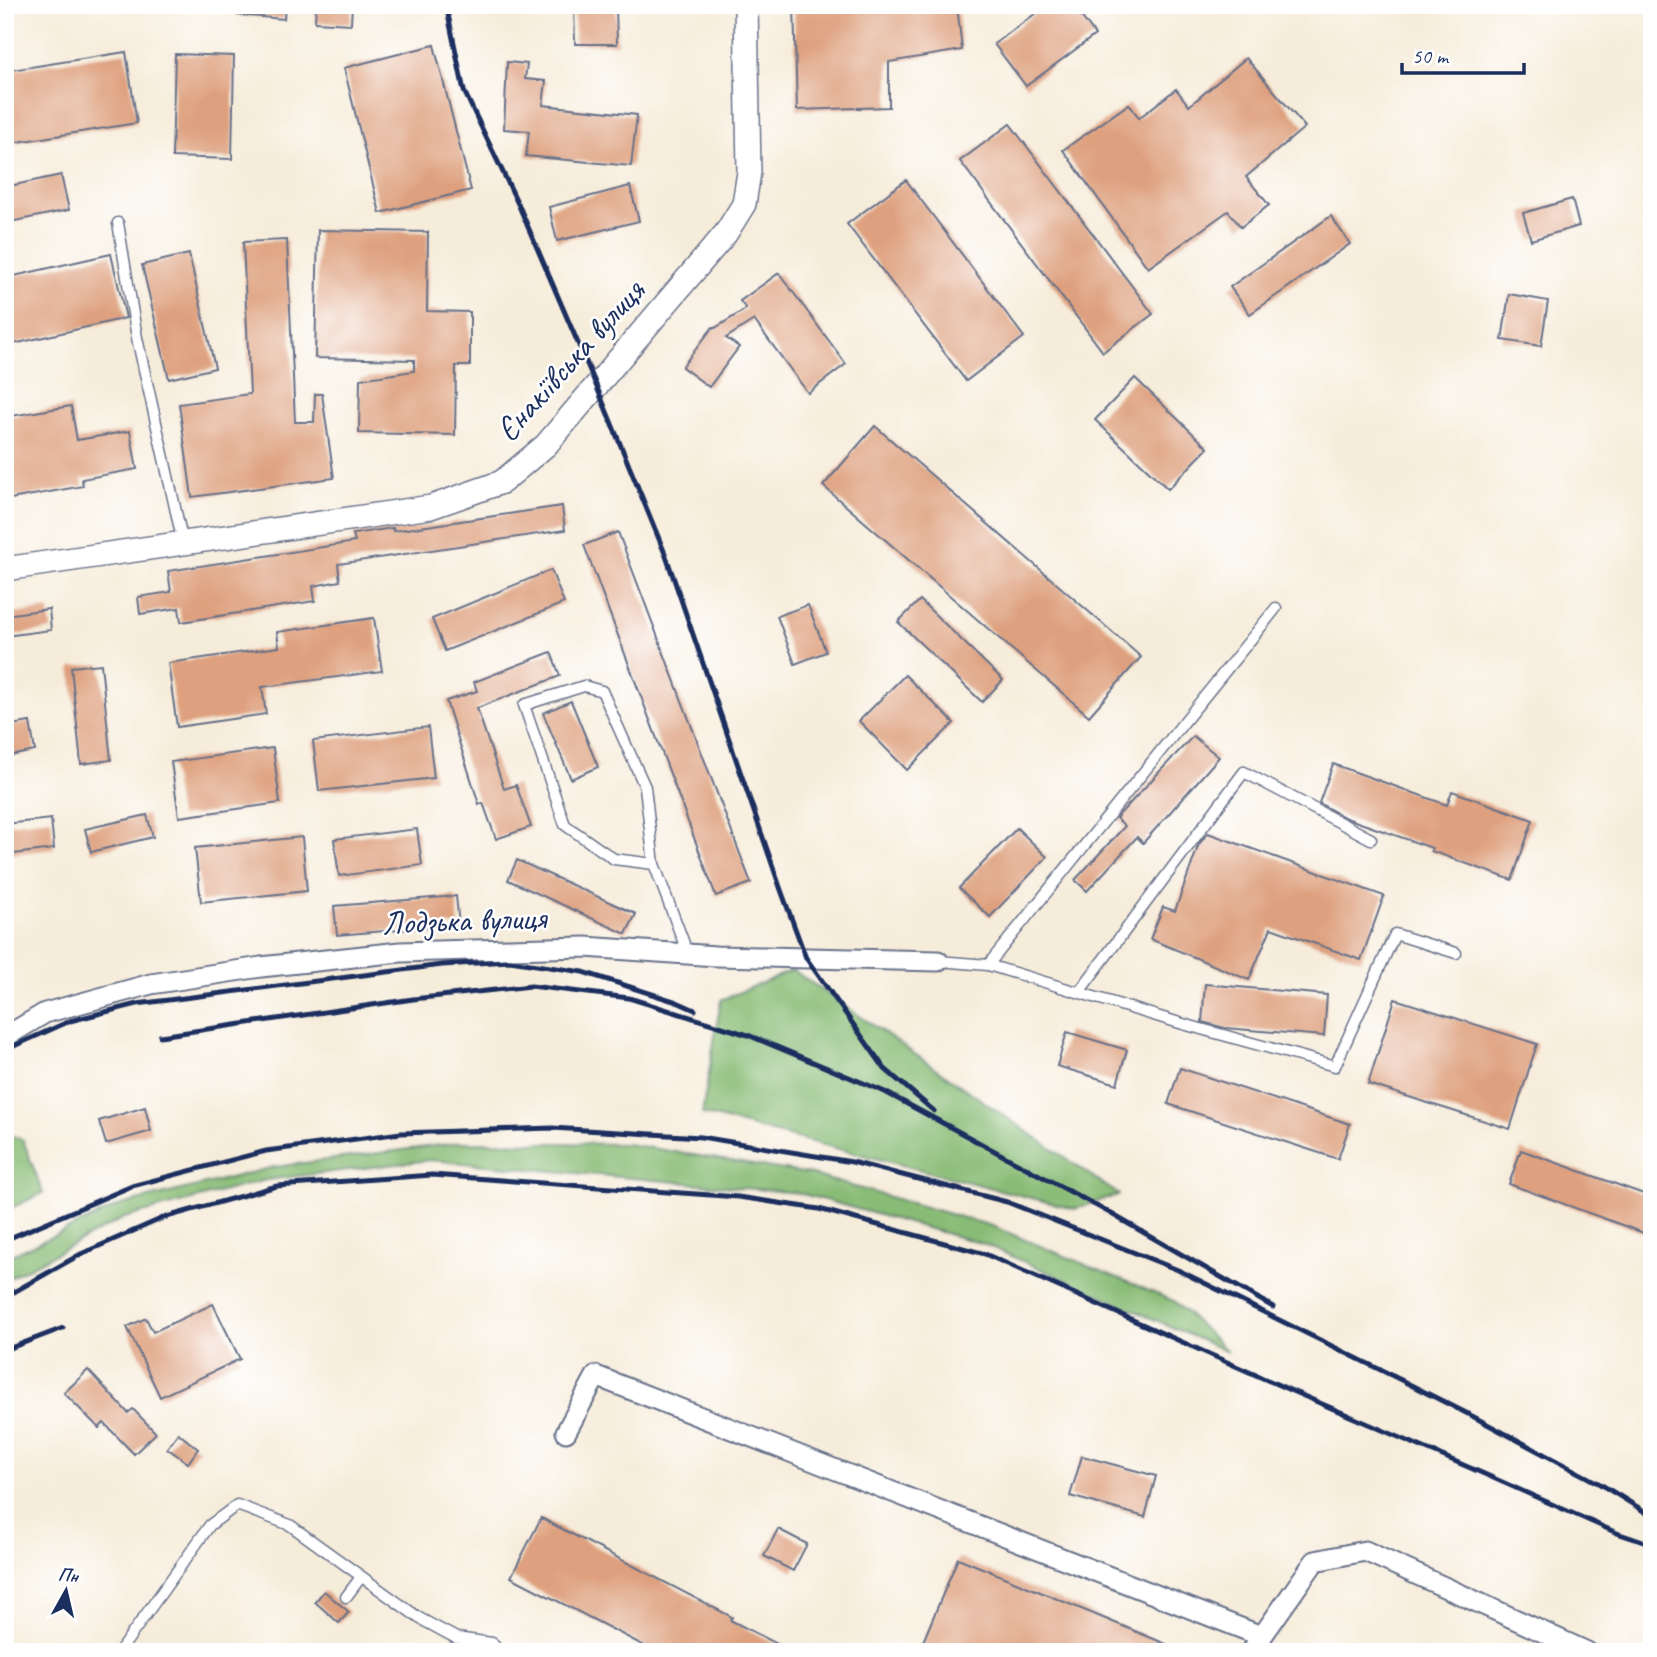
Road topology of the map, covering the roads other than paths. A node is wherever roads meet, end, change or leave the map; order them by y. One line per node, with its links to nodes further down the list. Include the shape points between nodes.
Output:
1 (746, 5): 3 (street, Єнакіївська вулиця, via 749,172 744,204 726,233 545,444 502,482 431,507)
2 (118, 223): 3 (lane, via 137,338)
3 (183, 543): 4 (street, Єнакіївська вулиця)
4 (5, 569)
5 (1276, 608): 11 (lane)
6 (1371, 839): 12 (lane, via 1244,772)
7 (654, 863): 7 (lane, via 614,859 565,825 524,705 584,686 602,691 645,787); 9 (lane)
8 (1456, 953): 12 (lane, via 1395,934 1335,1066)
9 (688, 954): 10 (street, Лодзька вулиця); 13 (street, Лодзька вулиця, via 585,947 400,951 261,967 151,984 45,1013)
10 (938, 961): 11 (lane)
11 (988, 965): 12 (lane)
12 (1079, 992)
13 (5, 1037)
14 (566, 1432): 17 (street, via 596,1376)
15 (361, 1577): 16 (lane); 18 (lane, via 290,1525 237,1504 210,1525); 19 (lane, via 456,1638 492,1643)
16 (346, 1597)
17 (1256, 1644): 20 (street, via 1315,1561 1365,1551)
18 (119, 1652)
19 (500, 1652)
20 (1587, 1652)

